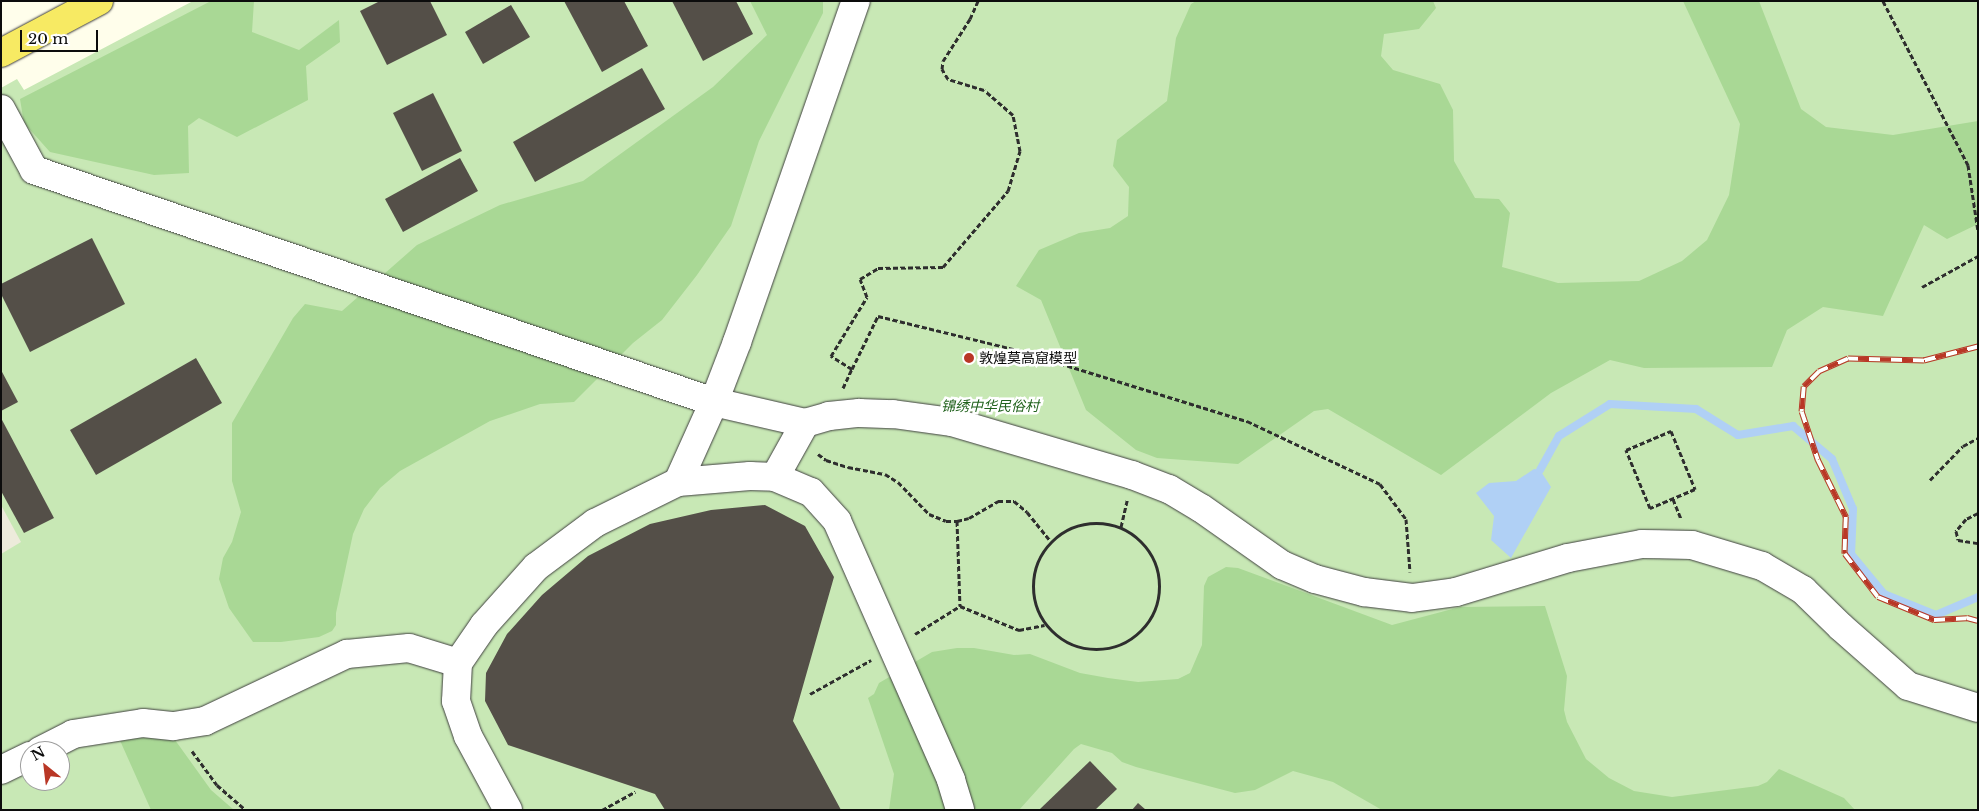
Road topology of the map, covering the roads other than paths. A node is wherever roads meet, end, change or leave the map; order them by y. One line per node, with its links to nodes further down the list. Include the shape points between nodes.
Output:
1 (100, 1): 3 (main road)
2 (856, 1): 5 (street)
3 (1, 53)
4 (1, 109): 5 (street, via 34,170)
5 (714, 402): 6 (street); 8 (street)
6 (810, 426): 7 (street); 10 (street, via 859,413 952,422 1132,475 1201,508 1282,565 1315,579 1364,592 1412,598 1456,592 1568,558 1632,546 1692,545 1762,566 1803,590 1908,686)
7 (775, 477): 8 (street); 15 (street, via 811,492 837,521 951,780)
8 (678, 482): 9 (street, via 595,523 536,567 484,625)
9 (458, 663): 11 (street, via 409,648 347,654 205,721 174,726 142,723 73,734); 14 (street, via 456,701 468,736)
10 (1978, 708)
11 (59, 741)
12 (20, 761): 13 (street)
13 (1, 770)
14 (508, 810)
15 (960, 810)

